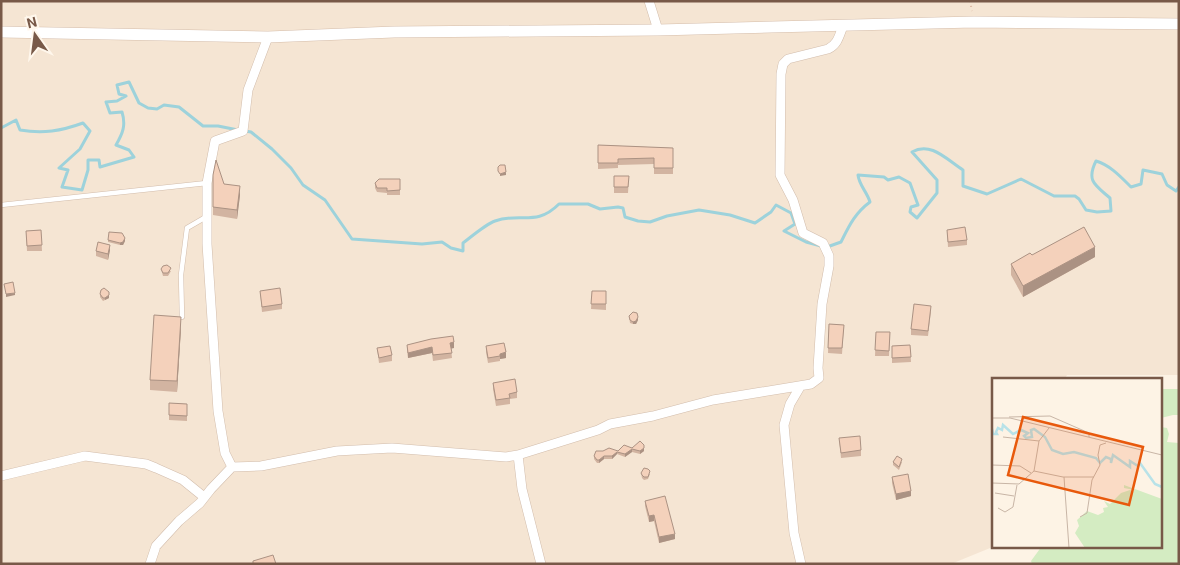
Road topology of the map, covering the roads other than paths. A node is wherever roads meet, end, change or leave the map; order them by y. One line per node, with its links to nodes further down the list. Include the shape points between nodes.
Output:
1 (649, 1): 4 (street)
2 (1179, 24): 3 (main road, via 974,22)
3 (843, 26): 4 (main road); 11 (street, via 834,46 788,59 781,74 780,175 793,200 803,233 823,244 830,266 822,304 819,378)
4 (658, 30): 6 (main road, via 394,32)
5 (1, 32): 6 (main road)
6 (268, 37): 7 (street, via 248,90 243,131 215,141)
7 (207, 184): 8 (lane); 9 (street)
8 (1, 205)
9 (206, 217): 10 (lane, via 187,228 181,275); 13 (street, via 218,412 225,453)
10 (182, 317)
11 (800, 387): 12 (street, via 713,400 610,424); 18 (street, via 790,404 784,425 794,533)
12 (518, 455): 13 (street, via 506,457 392,448 337,451 260,466); 17 (street, via 522,489)
13 (232, 468): 15 (street)
14 (1, 476): 15 (street, via 85,456 146,464 183,480)
15 (204, 497): 16 (street, via 156,546)
16 (150, 564)
17 (541, 564)
18 (801, 564)

